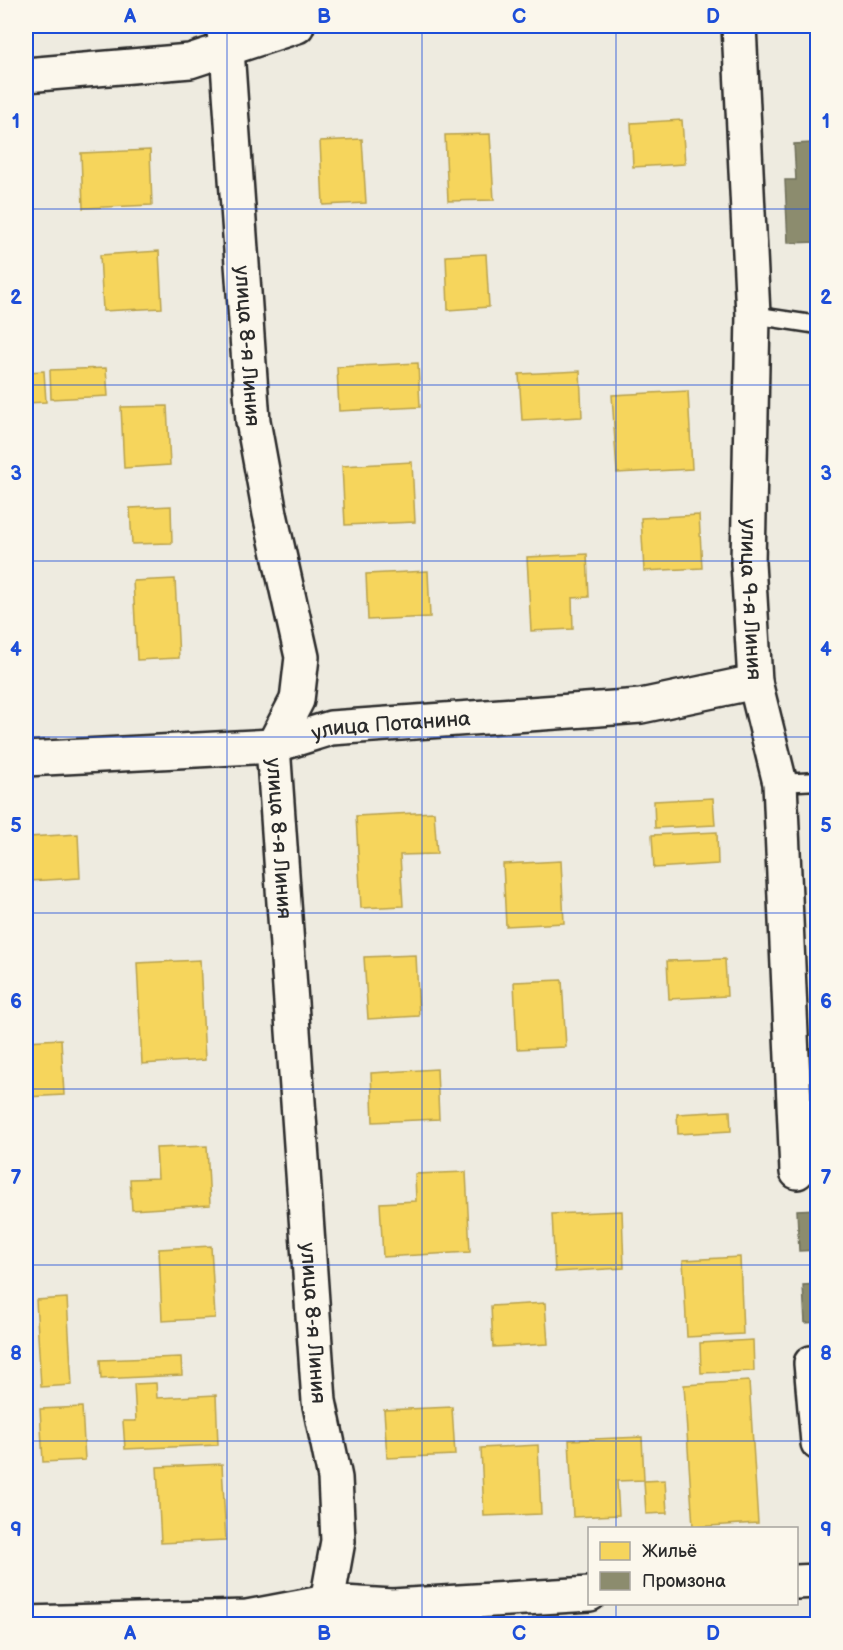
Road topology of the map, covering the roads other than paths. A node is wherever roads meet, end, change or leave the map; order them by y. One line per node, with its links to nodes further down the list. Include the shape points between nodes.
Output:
1 (297, 26): 3 (street)
2 (739, 26): 5 (street, улица 9-я Линия)
3 (225, 38): 4 (street, via 190,61); 8 (street, улица 8-я Линия, via 253,421 302,657 297,700)
4 (26, 75)
5 (753, 315): 6 (lane); 7 (street, улица 9-я Линия, via 748,563)
6 (818, 325)
7 (755, 682): 8 (street, улица Потанина, via 641,706 331,728); 11 (street, улица 9-я Линия)
8 (273, 746): 9 (street, улица Потанина); 18 (street, улица 8-я Линия, via 319,1401 335,1478 338,1541)
9 (26, 759)
10 (818, 781): 11 (lane)
11 (780, 783): 12 (street, улица 9-я Линия)
12 (797, 1172)
13 (811, 1363): 14 (street)
14 (818, 1443)
15 (818, 1581): 16 (street)
16 (798, 1582)
17 (588, 1594): 18 (street)
18 (325, 1613): 19 (street)
19 (26, 1623)

